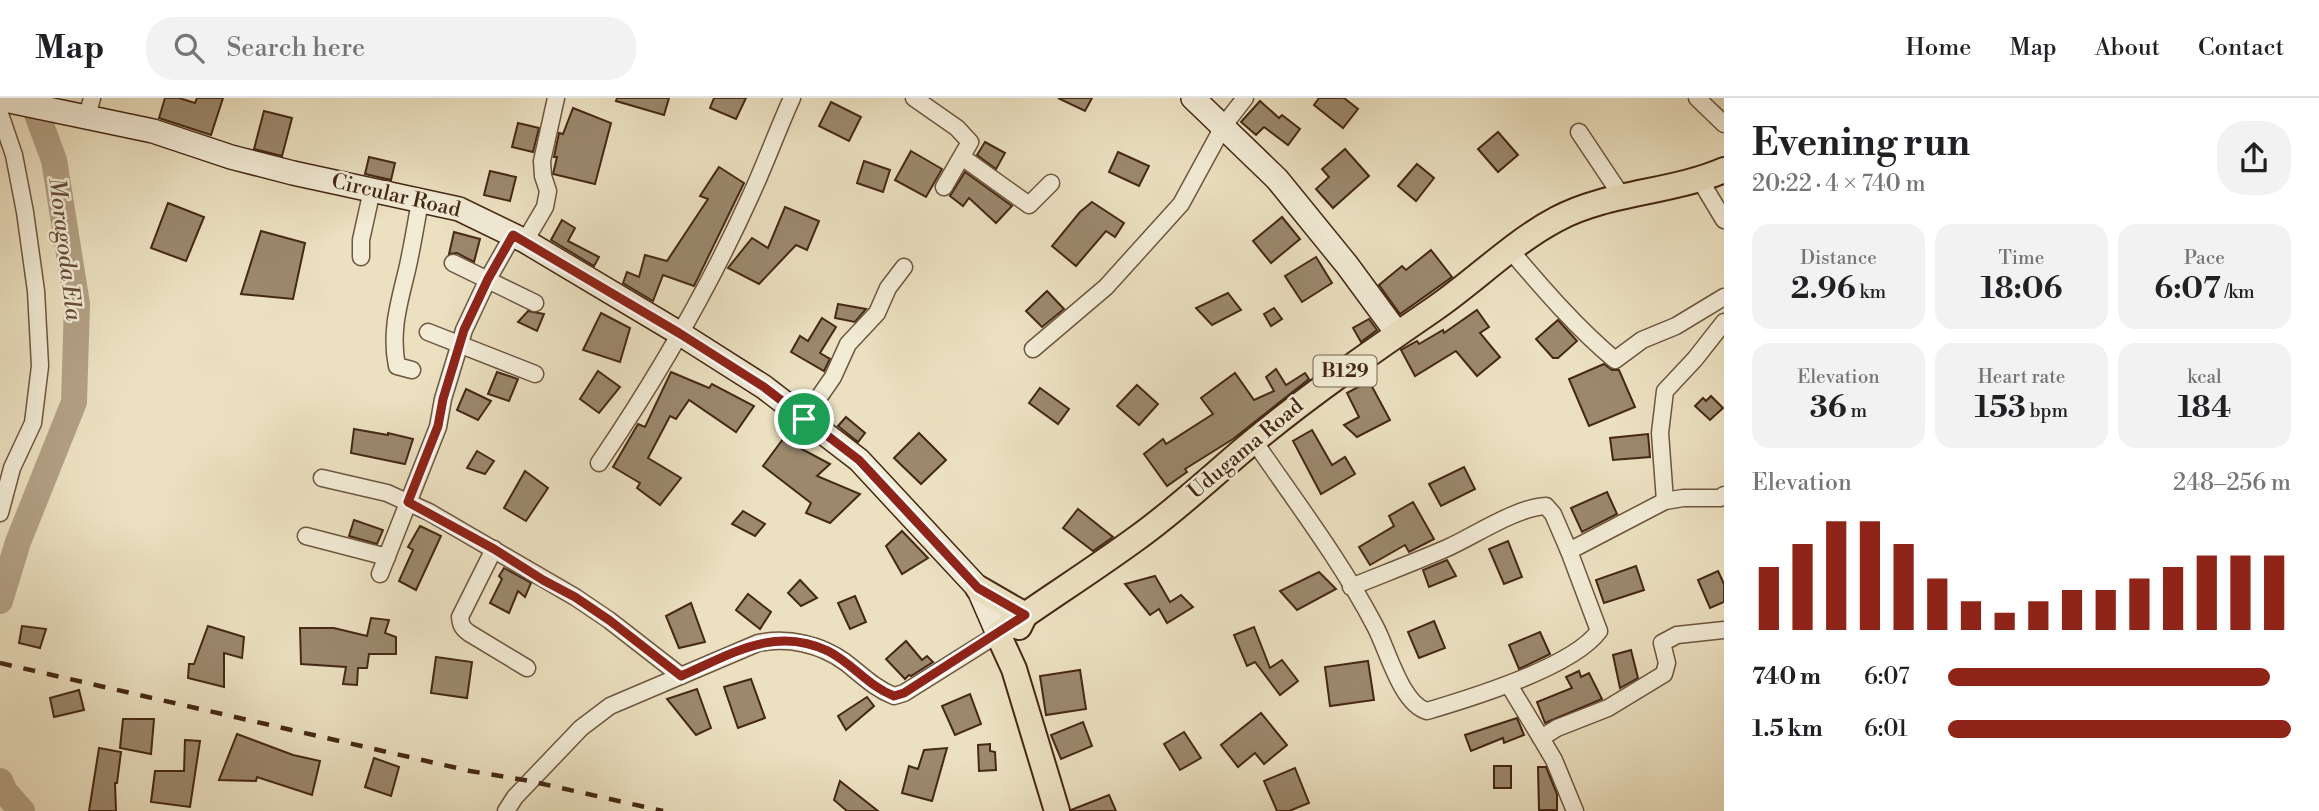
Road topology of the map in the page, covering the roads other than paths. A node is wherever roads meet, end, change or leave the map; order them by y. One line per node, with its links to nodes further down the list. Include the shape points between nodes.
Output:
1 (556, 98): 22 (street, via 542,161 548,191 545,207)
2 (792, 98): 32 (street, via 751,195)
3 (914, 98): 13 (street, via 970,142)
4 (1193, 98): 11 (main road)
5 (1245, 98): 11 (street)
6 (1697, 98): 10 (street)
7 (0, 99): 8 (main road, Circular Road, via 58,111)
8 (90, 108): 18 (main road, Circular Road, via 231,157)
9 (0, 114): 45 (street, via 25,212 40,366 33,423)
10 (1724, 124)
11 (1224, 125): 33 (main road, via 1298,204); 35 (street, via 1181,204 1106,287)
12 (1579, 132): 19 (street)
13 (962, 157): 16 (street, via 1030,205); 17 (street)
14 (1724, 170): 15 (main road, Udugama Road / B129)
15 (1700, 180): 19 (main road, Udugama Road / B129); 21 (street)
16 (1051, 183)
17 (944, 187)
18 (372, 190): 20 (main road, Circular Road); 24 (street)
19 (1623, 198): 23 (main road, Udugama Road / B129, via 1563,216)
20 (420, 201): 22 (main road, Circular Road, via 459,209); 36 (street, via 397,306 393,347 397,366)
21 (1724, 220)
22 (519, 238): 27 (street); 32 (main road, Circular Road)
23 (1511, 251): 28 (street, via 1590,339 1615,360); 33 (main road, Udugama Road / B129)
24 (360, 257)
25 (453, 262): 27 (street)
26 (904, 267): 38 (street, via 877,313 848,344 833,377)
27 (488, 279): 29 (street); 34 (street)
28 (1724, 297)
29 (536, 303)
30 (1724, 322): 43 (street, via 1665,391 1660,433)
31 (428, 332): 34 (street)
32 (679, 333): 38 (main road, Circular Road, via 764,387); 40 (street)
33 (1397, 333): 39 (main road, Udugama Road / B129)
34 (459, 344): 37 (street); 44 (street, via 438,426)
35 (1033, 349)
36 (412, 370)
37 (534, 374)
38 (804, 419): 52 (main road, Circular Road, via 859,460)
39 (1254, 441): 51 (street); 53 (main road, Udugama Road / B129, via 1137,538)
40 (599, 463)
41 (322, 478): 44 (street)
42 (1724, 495): 43 (street)
43 (1665, 501): 48 (street)
44 (408, 502): 47 (street); 49 (street)
45 (1, 505)
46 (306, 536): 49 (street)
47 (494, 549): 56 (street, via 461,623 469,633); 58 (street, via 598,612)
48 (1569, 551): 51 (street, via 1553,514 1540,506); 59 (street, via 1599,631 1567,656)
49 (384, 556): 50 (street)
50 (380, 574)
51 (1352, 587): 59 (street, via 1376,627 1392,668 1421,710)
52 (978, 588): 53 (main road); 55 (main road, Circular Road)
53 (1025, 615): 55 (main road, Udugama Road / B129); 57 (main road, via 1014,646)
54 (1724, 630): 60 (street, via 1677,635 1662,643 1667,663 1664,674 1608,708)
55 (998, 634): 57 (main road, Circular Road); 58 (street, via 894,696 827,651 775,639)
56 (527, 668)
57 (1014, 669): 62 (main road, Circular Road)
58 (681, 676): 61 (street, via 610,706 581,728)
59 (1509, 685): 60 (street)
60 (1541, 738): 63 (street)
61 (506, 811)
62 (1057, 811)
63 (1575, 811)

